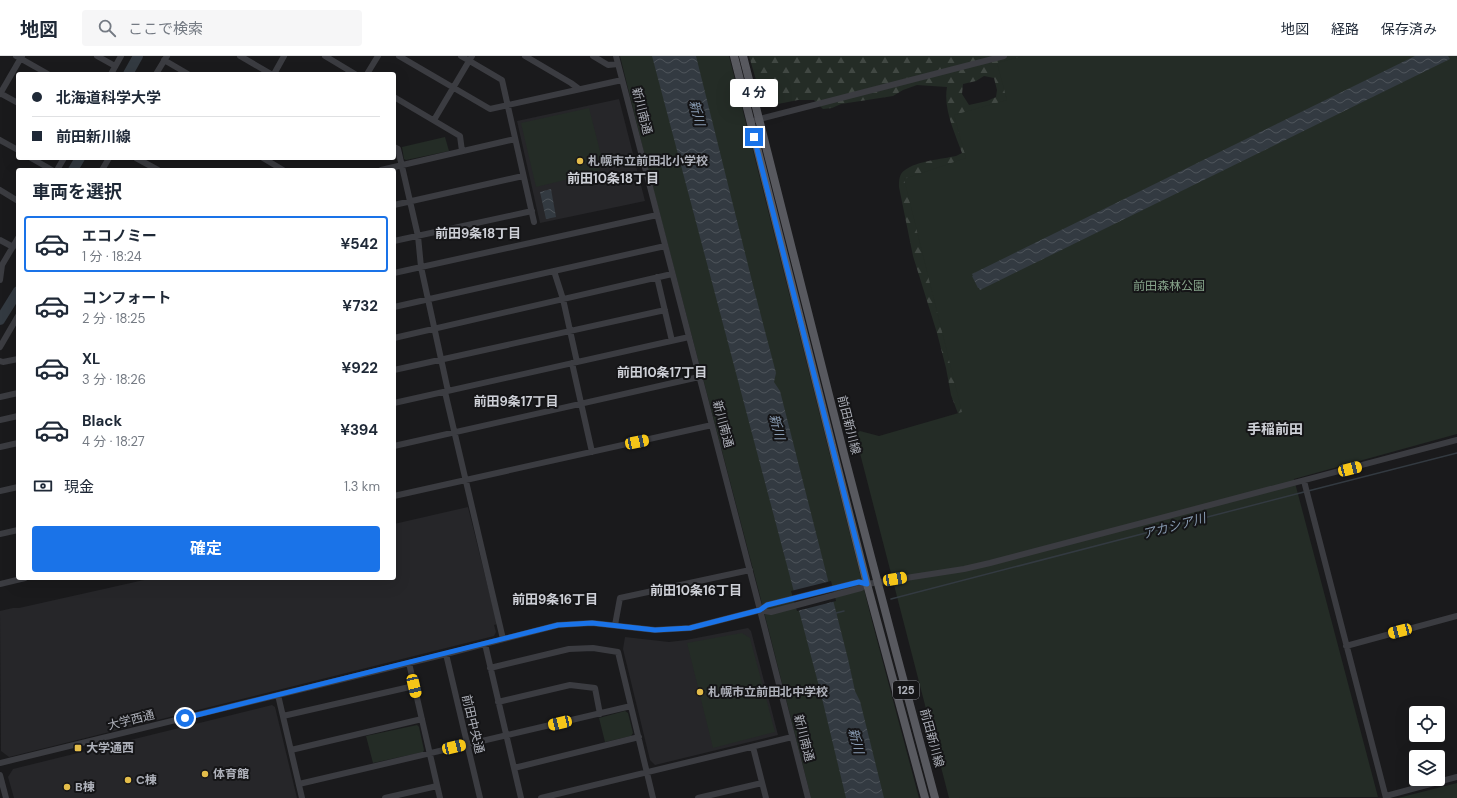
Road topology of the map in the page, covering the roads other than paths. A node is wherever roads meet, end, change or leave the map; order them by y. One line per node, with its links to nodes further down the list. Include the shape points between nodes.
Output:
1 (97, 56): 19 (street)
2 (121, 56): 19 (street)
3 (240, 56): 24 (street)
4 (284, 56): 25 (street)
5 (325, 56): 26 (street)
6 (378, 56): 27 (street)
7 (399, 56): 29 (street)
8 (461, 56): 17 (street)
9 (525, 56): 30 (street)
10 (592, 56): 18 (street, via 608,65)
11 (616, 56): 18 (street, 新川南通)
12 (734, 56): 37 (main road, 前田新川線 / 125)
13 (743, 56): 36 (main road, 前田新川線 / 125)
14 (1004, 56): 36 (street)
15 (19, 57): 20 (street); 31 (street)
16 (166, 58): 22 (street); 23 (street)
17 (470, 58): 29 (street); 34 (street, via 502,80)
18 (618, 64): 28 (street, 新川南通)
19 (115, 66): 21 (street)
20 (45, 72)
21 (112, 72)
22 (157, 72)
23 (185, 72)
24 (268, 72)
25 (273, 72)
26 (352, 72)
27 (368, 72)
28 (622, 80): 30 (street); 57 (street, 新川南通)
29 (453, 87): 34 (street, via 490,109); 35 (street)
30 (579, 89): 34 (street)
31 (0, 93): 33 (street)
32 (396, 98): 35 (street)
33 (16, 102)
34 (508, 105): 38 (street)
35 (434, 120): 42 (street, via 460,136)
36 (760, 120): 37 (street); 111 (main road, 前田新川線 / 125)
37 (750, 122): 113 (main road, 前田新川線 / 125)
38 (515, 139): 42 (street); 51 (street)
39 (0, 140): 41 (street)
40 (396, 148): 46 (street)
41 (16, 149)
42 (462, 151): 46 (street)
43 (34, 160): 47 (street)
44 (140, 160): 48 (street)
45 (266, 160): 49 (street)
46 (402, 165): 50 (street); 54 (street)
47 (48, 168)
48 (154, 168)
49 (280, 168)
50 (389, 168)
51 (523, 176): 54 (street); 56 (street)
52 (0, 190): 53 (street)
53 (16, 200)
54 (410, 202): 55 (street); 59 (street)
55 (396, 205)
56 (532, 211): 58 (street); 59 (street)
57 (657, 215): 63 (street, 新川南通); 65 (street)
58 (534, 222)
59 (418, 236): 61 (street); 65 (street)
60 (0, 240): 64 (street)
61 (396, 241)
62 (16, 242): 64 (street)
63 (665, 246): 66 (street); 68 (street, 新川南通)
64 (13, 247): 70 (street, via 2,265)
65 (421, 267): 67 (street); 72 (street)
66 (554, 271): 71 (street); 72 (street)
67 (396, 273)
68 (672, 274): 69 (street); 78 (street, 新川南通)
69 (657, 277): 71 (street); 74 (street)
70 (0, 280)
71 (563, 299): 76 (street); 77 (street)
72 (429, 300): 73 (street); 76 (street)
73 (396, 307)
74 (665, 310): 77 (street); 80 (street)
75 (16, 321): 81 (street)
76 (435, 328): 79 (street); 83 (street)
77 (570, 331): 83 (street); 85 (street)
78 (689, 337): 80 (street); 87 (street, 新川南通)
79 (396, 338)
80 (672, 341): 85 (street)
81 (0, 348)
82 (16, 359): 84 (street)
83 (441, 360): 86 (street); 88 (street)
84 (0, 361)
85 (575, 363): 88 (street); 92 (street)
86 (396, 370)
87 (699, 377): 92 (street); 95 (street, 新川南通)
88 (446, 391): 91 (street); 96 (street)
89 (16, 393): 90 (street)
90 (0, 397)
91 (396, 403)
92 (582, 404): 96 (street); 101 (street)
93 (16, 416): 94 (street)
94 (0, 420)
95 (712, 425): 101 (street); 109 (street, 新川南通)
96 (453, 432): 99 (street); 102 (street)
97 (1457, 440): 103 (street)
98 (16, 443): 100 (street)
99 (396, 446)
100 (0, 447)
101 (592, 452): 102 (street)
102 (465, 480): 106 (street); 117 (street)
103 (1304, 483): 111 (street, via 990,563); 119 (street)
104 (16, 487): 105 (street)
105 (0, 491)
106 (396, 496)
107 (16, 530): 108 (street)
108 (0, 534)
109 (750, 570): 114 (street, 新川南通); 116 (street, via 620,598)
110 (17, 580): 112 (street)
111 (878, 582): 113 (street); 158 (main road, 前田新川線 / 125)
112 (0, 584)
113 (862, 585): 114 (street, via 769,605); 114 (street, via 771,612); 157 (main road, 前田新川線 / 125)
114 (760, 610): 116 (street, 大学西通, via 690,628 655,630); 132 (street, 新川南通)
115 (1457, 616): 119 (street)
116 (615, 625): 117 (street, 大学西通, via 558,625)
117 (503, 639): 118 (street, 大学西通)
118 (485, 644): 120 (street, 大学西通); 122 (street)
119 (1346, 646): 145 (street)
120 (446, 654): 121 (street, 大学西通); 133 (street, 前田中央通)
121 (409, 663): 123 (street); 124 (street, 大学西通)
122 (490, 668): 125 (street); 126 (street, via 569,649 593,648 618,652)
123 (414, 686): 128 (street); 129 (street)
124 (278, 695): 128 (street); 137 (street, 大学西通)
125 (498, 702): 127 (street, via 570,685 595,688); 130 (street)
126 (632, 706): 127 (street); 131 (street)
127 (600, 714): 130 (street)
128 (283, 716): 135 (street)
129 (422, 719): 135 (street); 136 (street)
130 (506, 736): 133 (street); 138 (street)
131 (639, 737): 138 (street); 139 (street)
132 (792, 737): 134 (street); 156 (street, 新川南通)
133 (467, 744): 136 (street); 150 (street, 前田中央通)
134 (753, 747): 139 (street); 143 (street)
135 (291, 750): 142 (street)
136 (430, 753): 142 (street); 144 (street)
137 (0, 763)
138 (514, 768): 151 (street)
139 (647, 772): 152 (street); 153 (street)
140 (0, 775): 146 (street)
141 (1457, 777): 145 (street)
142 (299, 784): 147 (street)
143 (762, 784): 154 (street); 155 (street)
144 (437, 786): 148 (street); 149 (street)
145 (1386, 797)
146 (6, 798)
147 (302, 798)
148 (385, 798)
149 (440, 798)
150 (480, 798)
151 (521, 798)
152 (541, 798)
153 (653, 798)
154 (698, 798)
155 (766, 798)
156 (808, 798)
157 (925, 798)
158 (935, 798)

